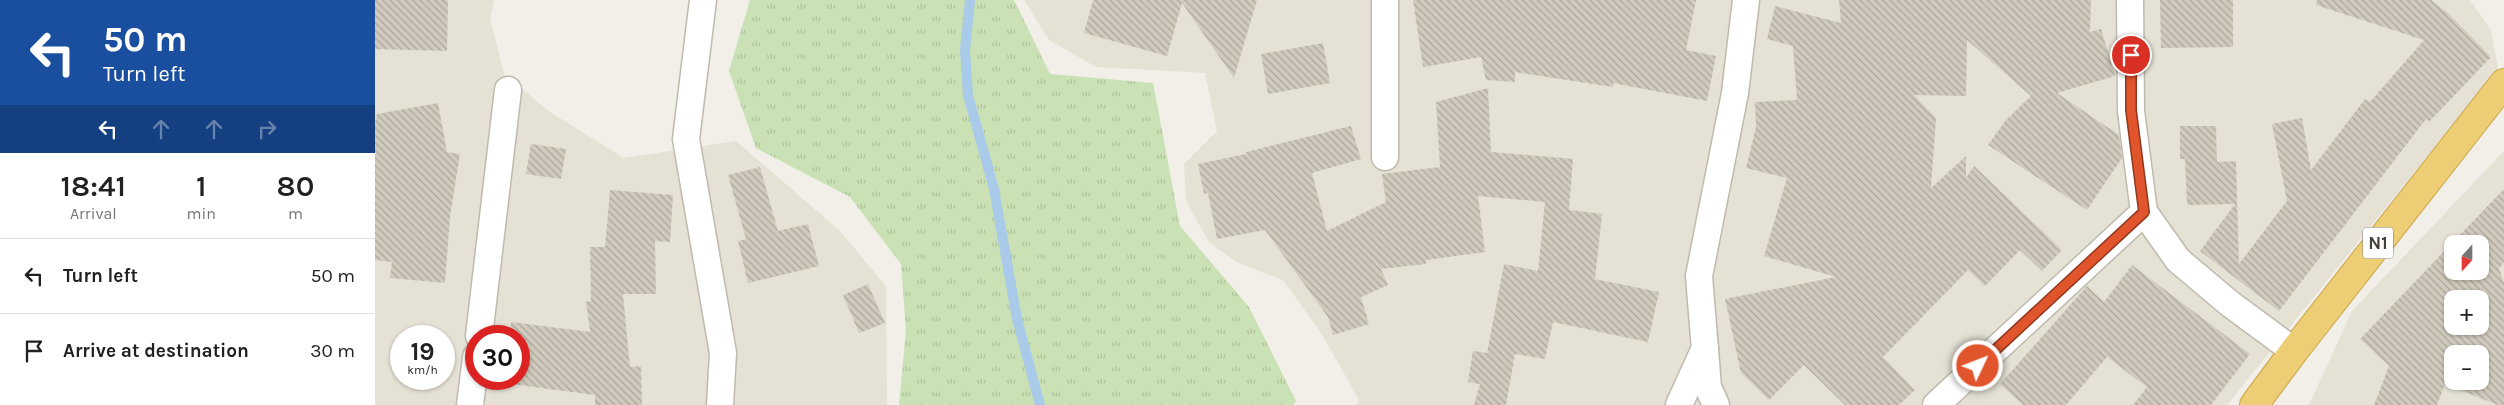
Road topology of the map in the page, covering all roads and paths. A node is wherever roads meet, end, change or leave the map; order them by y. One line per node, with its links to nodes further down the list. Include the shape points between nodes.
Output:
1 (703, 0): 14 (street, via 686,139 723,353)
2 (1385, 0): 7 (street)
3 (1746, 0): 10 (street, via 1735,94 1699,276)
4 (2130, 0): 8 (street, via 2131,110)
5 (2504, 83): 11 (highway, N1)
6 (508, 90): 9 (street)
7 (1385, 157)
8 (2144, 212): 11 (street, via 2178,260 2229,303); 17 (street)
9 (480, 325)
10 (1705, 348): 15 (street); 16 (street, via 1708,387)
11 (2294, 350): 18 (highway, N1)
12 (472, 390): 13 (street)
13 (470, 405)
14 (720, 405)
15 (1679, 405)
16 (1716, 405)
17 (1937, 405)
18 (2254, 405)

